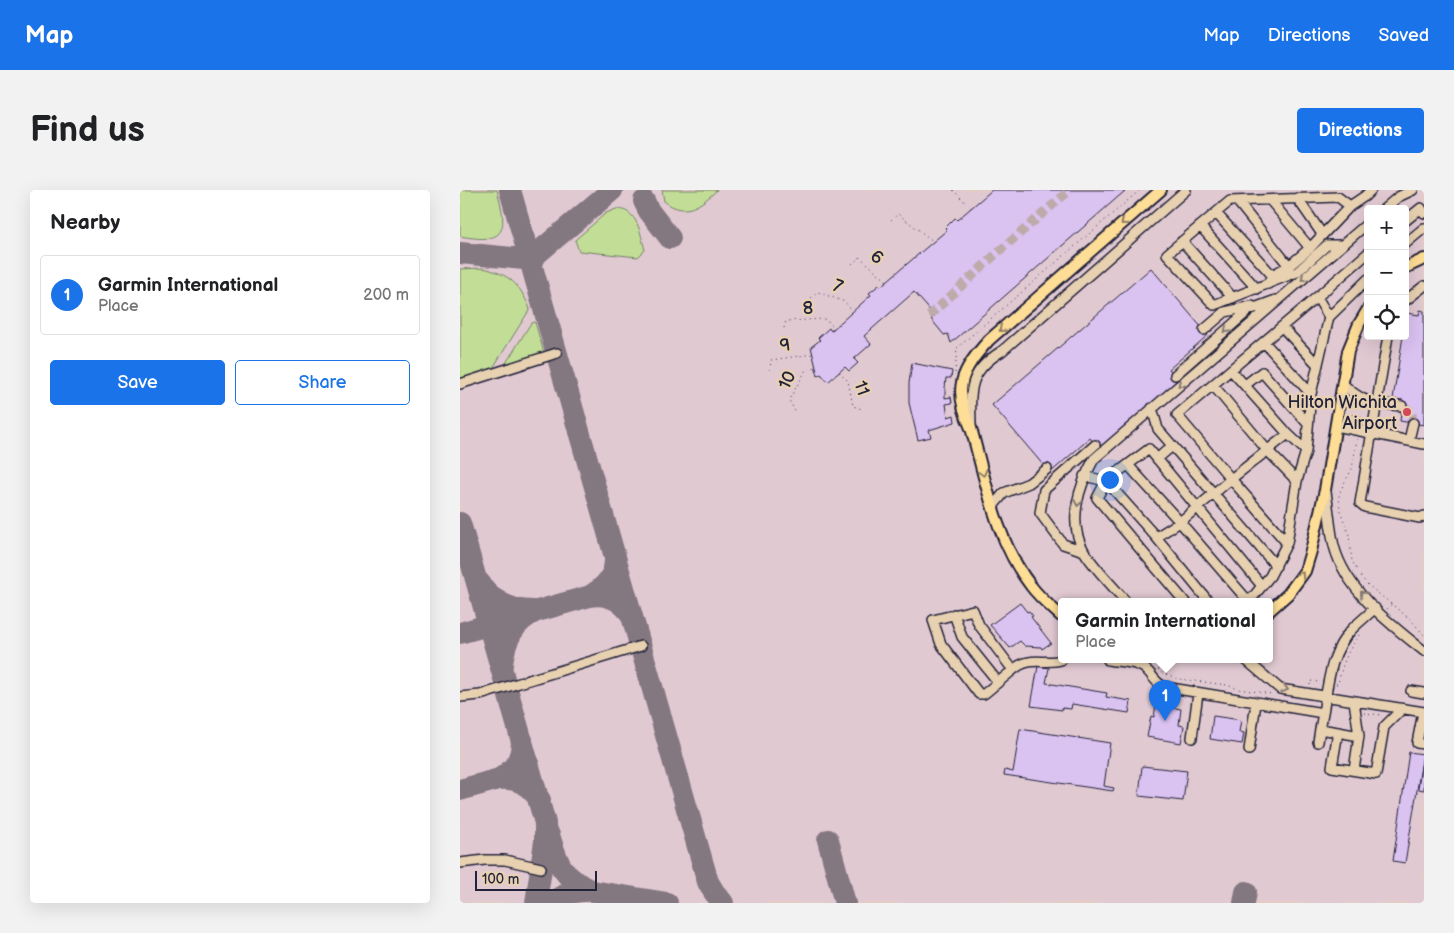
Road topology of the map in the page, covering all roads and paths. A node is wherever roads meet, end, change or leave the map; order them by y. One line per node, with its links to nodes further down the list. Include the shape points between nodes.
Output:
1 (953, 190): 12 (path)
2 (1140, 190): 61 (path, via 957,348)
3 (1161, 190): 76 (main road, one-way to 76, via 989,340 971,360 961,391 963,412)
4 (1186, 190): 76 (street, via 988,360 973,382)
5 (1371, 190): 11 (street)
6 (1413, 190): 10 (street)
7 (1297, 198): 8 (street); 11 (street, via 1338,197); 20 (street)
8 (1270, 200): 9 (street); 25 (street)
9 (1237, 201): 13 (street, via 1230,201); 29 (street)
10 (1389, 205)
11 (1350, 206): 20 (street)
12 (971, 208)
13 (1216, 213): 17 (street); 31 (street)
14 (1424, 213): 15 (street, via 1421,208)
15 (1409, 218)
16 (891, 220): 21 (path, via 898,214)
17 (1200, 226): 22 (street); 35 (street)
18 (1364, 226): 24 (street)
19 (1424, 228): 23 (street)
20 (1322, 234): 25 (street)
21 (933, 241)
22 (1182, 241): 41 (street); 41 (street, via 1167,254 1214,305)
23 (1409, 241)
24 (1341, 245): 31 (street, via 1327,245 1297,272); 36 (street, one-way to 36)
25 (1310, 248): 29 (street)
26 (1364, 256): 37 (street)
27 (1424, 259): 30 (main road)
28 (852, 264): 32 (path, 6, via 860,256)
29 (1290, 266): 31 (street)
30 (1409, 266)
31 (1270, 280): 35 (street)
32 (887, 281)
33 (1364, 283): 46 (street)
34 (1424, 286): 38 (street)
35 (1257, 289): 41 (street)
36 (1283, 297): 43 (street); 69 (street, one-way to 69)
37 (1317, 297): 46 (street); 47 (street)
38 (1409, 297)
39 (1424, 297): 42 (street)
40 (811, 298): 44 (path, 7, via 818,292 845,302)
41 (1232, 298)
42 (1409, 298)
43 (1267, 303): 50 (street, via 1225,312); 60 (street, one-way to 60, via 1249,310)
44 (853, 312)
45 (1364, 316): 62 (main road, via 1348,351)
46 (1329, 317): 55 (street)
47 (1282, 326): 52 (street); 55 (street)
48 (784, 328): 49 (path, 8, via 786,321 826,319)
49 (834, 328)
50 (1204, 330)
51 (1387, 340): 67 (street)
52 (1264, 342): 58 (street); 66 (street)
53 (556, 353): 63 (street)
54 (812, 354): 57 (path, 9, via 771,360)
55 (1318, 365): 66 (street)
56 (816, 367): 70 (path, 10, via 806,370 789,400)
57 (770, 370)
58 (1231, 370): 64 (street); 65 (street)
59 (839, 372): 71 (path, 11, via 848,381 854,406)
60 (1175, 375)
61 (954, 378)
62 (1342, 383): 67 (street, via 1358,398); 72 (main road)
63 (460, 384)
64 (1245, 385): 74 (street, via 1262,372); 79 (street)
65 (1213, 386): 84 (street); 90 (street, via 1177,415)
66 (1311, 394): 74 (street)
67 (1376, 404): 68 (street); 78 (street)
68 (1402, 406)
69 (1152, 408): 83 (street, via 1158,429); 89 (street, via 1094,459)
70 (795, 410)
71 (862, 410)
72 (1338, 412): 75 (main road); 77 (path, via 1361,416)
73 (1413, 423): 80 (street)
74 (1308, 424): 85 (street)
75 (1336, 426): 77 (street); 93 (main road)
76 (971, 428): 95 (main road, one-way to 95)
77 (1359, 431): 78 (street); 109 (path, via 1352,469 1339,495 1340,510 1349,534 1354,567 1368,585)
78 (1371, 433): 80 (street); 97 (street, via 1360,503 1365,507 1420,518)
79 (1288, 434): 84 (street); 85 (street)
80 (1410, 440): 81 (street)
81 (1424, 444)
82 (1095, 445): 101 (street, via 1044,490 1040,513 1063,544)
83 (1172, 446): 86 (street); 94 (street)
84 (1268, 450): 90 (street); 92 (street)
85 (1306, 451): 92 (street)
86 (1157, 459): 87 (street, via 1149,449); 96 (street)
87 (1128, 465): 91 (street); 98 (street)
88 (1047, 469): 95 (street, via 1029,482 1004,493)
89 (1084, 476): 91 (street); 101 (street, one-way to 101, via 1076,505 1077,531)
90 (1230, 479): 94 (street); 100 (street)
91 (1106, 481): 99 (street); 105 (street, via 1097,498)
92 (1297, 481): 100 (street)
93 (1325, 490): 110 (main road, one-way to 93, via 1305,571); 111 (street, one-way to 93, via 1343,570 1335,548)
94 (1212, 494): 96 (street); 102 (street)
95 (993, 506): 112 (main road, via 1018,568 1031,587)
96 (1196, 508): 98 (street); 103 (street)
97 (1424, 516)
98 (1180, 522): 99 (street); 107 (street)
99 (1156, 537): 106 (street)
100 (1287, 543): 102 (street)
101 (1084, 551): 104 (street)
102 (1276, 566): 103 (street)
103 (1262, 586): 108 (street)
104 (1123, 598)
105 (1182, 598)
106 (1206, 598)
107 (1246, 598)
108 (1252, 598)
109 (1392, 604): 111 (path); 115 (path)
110 (1273, 607)
111 (1378, 611): 117 (street); 124 (street, via 1351,630 1333,661)
112 (1058, 613)
113 (954, 614): 122 (street, via 973,610 979,625); 123 (street, via 962,637); 123 (street, via 933,620 941,644 979,694 984,694)
114 (1360, 634): 124 (path, via 1352,645 1338,684)
115 (1424, 635)
116 (641, 646): 130 (street, via 480,695)
117 (1424, 651)
118 (1058, 661): 122 (street, via 1023,662)
119 (1124, 663): 126 (street, via 1140,666 1155,682 1165,687)
120 (1152, 663): 129 (path, via 1162,673 1180,679)
121 (1250, 663): 128 (street, one-way to 128, via 1280,689)
122 (1013, 670): 123 (street)
123 (998, 682)
124 (1328, 683): 128 (path, via 1310,681); 131 (street)
125 (1411, 691): 127 (street)
126 (1198, 693): 133 (street); 141 (street)
127 (1424, 693)
128 (1309, 694): 131 (street)
129 (1276, 695)
130 (460, 697)
131 (1326, 697): 132 (street); 136 (street)
132 (1354, 701): 134 (street); 140 (street)
133 (1256, 702): 136 (street); 144 (street)
134 (1402, 709): 135 (street); 145 (street, via 1384,727 1376,774)
135 (1424, 712): 137 (street)
136 (1323, 713): 138 (street)
137 (1422, 726): 143 (street, via 1417,744)
138 (1320, 729): 139 (street); 142 (street)
139 (1338, 732): 140 (street); 145 (street, via 1332,767)
140 (1359, 736): 145 (street)
141 (1192, 738)
142 (1318, 742)
143 (1424, 744)
144 (1249, 750)
145 (1354, 770)
146 (460, 863): 147 (street, via 505,860)
147 (541, 868)

